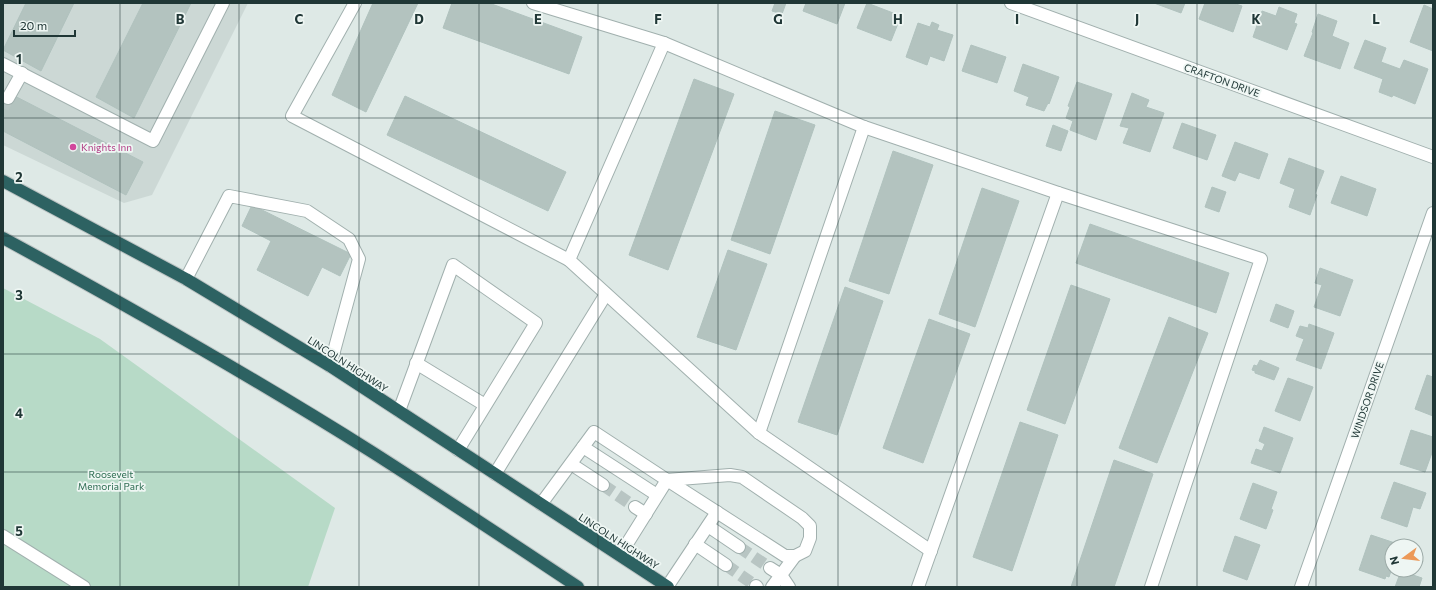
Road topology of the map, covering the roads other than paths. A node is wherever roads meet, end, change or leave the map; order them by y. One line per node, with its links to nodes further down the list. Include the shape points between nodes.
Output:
1 (223, 3): 7 (street, via 153,141)
2 (355, 3): 15 (street, via 292,116)
3 (533, 3): 5 (street)
4 (1011, 3): 10 (street, CRAFTON DRIVE)
5 (664, 43): 9 (street); 15 (street)
6 (3, 64): 7 (street)
7 (22, 73): 8 (street)
8 (8, 98)
9 (864, 127): 12 (street); 22 (street)
10 (1433, 157)
11 (4, 180): 16 (highway, LINCOLN HIGHWAY)
12 (1058, 193): 38 (street); 50 (street, via 1261,260)
13 (1433, 213): 51 (street, WINDSOR DRIVE)
14 (3, 238): 45 (highway, via 280,395 373,452)
15 (569, 260): 17 (street)
16 (186, 279): 19 (highway, LINCOLN HIGHWAY); 19 (street, via 229,196 307,211 349,239 359,259)
17 (606, 294): 22 (street); 26 (street)
18 (416, 363): 20 (street); 20 (street, via 453,265 536,323); 21 (street)
19 (330, 366): 21 (highway, LINCOLN HIGHWAY)
20 (486, 405): 24 (street)
21 (399, 411): 24 (highway, LINCOLN HIGHWAY)
22 (759, 433): 38 (street)
23 (583, 448): 25 (street); 27 (street, via 594,432); 29 (street)
24 (458, 450): 26 (highway, LINCOLN HIGHWAY)
25 (571, 464): 28 (street); 30 (street)
26 (495, 474): 30 (highway, LINCOLN HIGHWAY)
27 (667, 480): 29 (street); 32 (street); 40 (street, via 730,475 742,477 810,526 810,538 805,551)
28 (603, 485)
29 (657, 495): 33 (street)
30 (541, 504): 39 (highway, LINCOLN HIGHWAY)
31 (635, 507): 33 (street)
32 (717, 512): 34 (street); 40 (street)
33 (646, 514): 39 (street)
34 (708, 526): 36 (street); 37 (street)
35 (3, 536): 44 (street)
36 (695, 544): 41 (street); 46 (street)
37 (739, 547)
38 (931, 551): 49 (street)
39 (620, 555): 46 (highway, LINCOLN HIGHWAY)
40 (790, 556): 43 (street)
41 (726, 565)
42 (770, 568): 43 (street)
43 (781, 575): 47 (street); 48 (street)
44 (84, 587)
45 (578, 587)
46 (668, 587)
47 (772, 587)
48 (789, 587)
49 (918, 587)
50 (1151, 587)
51 (1301, 587)

